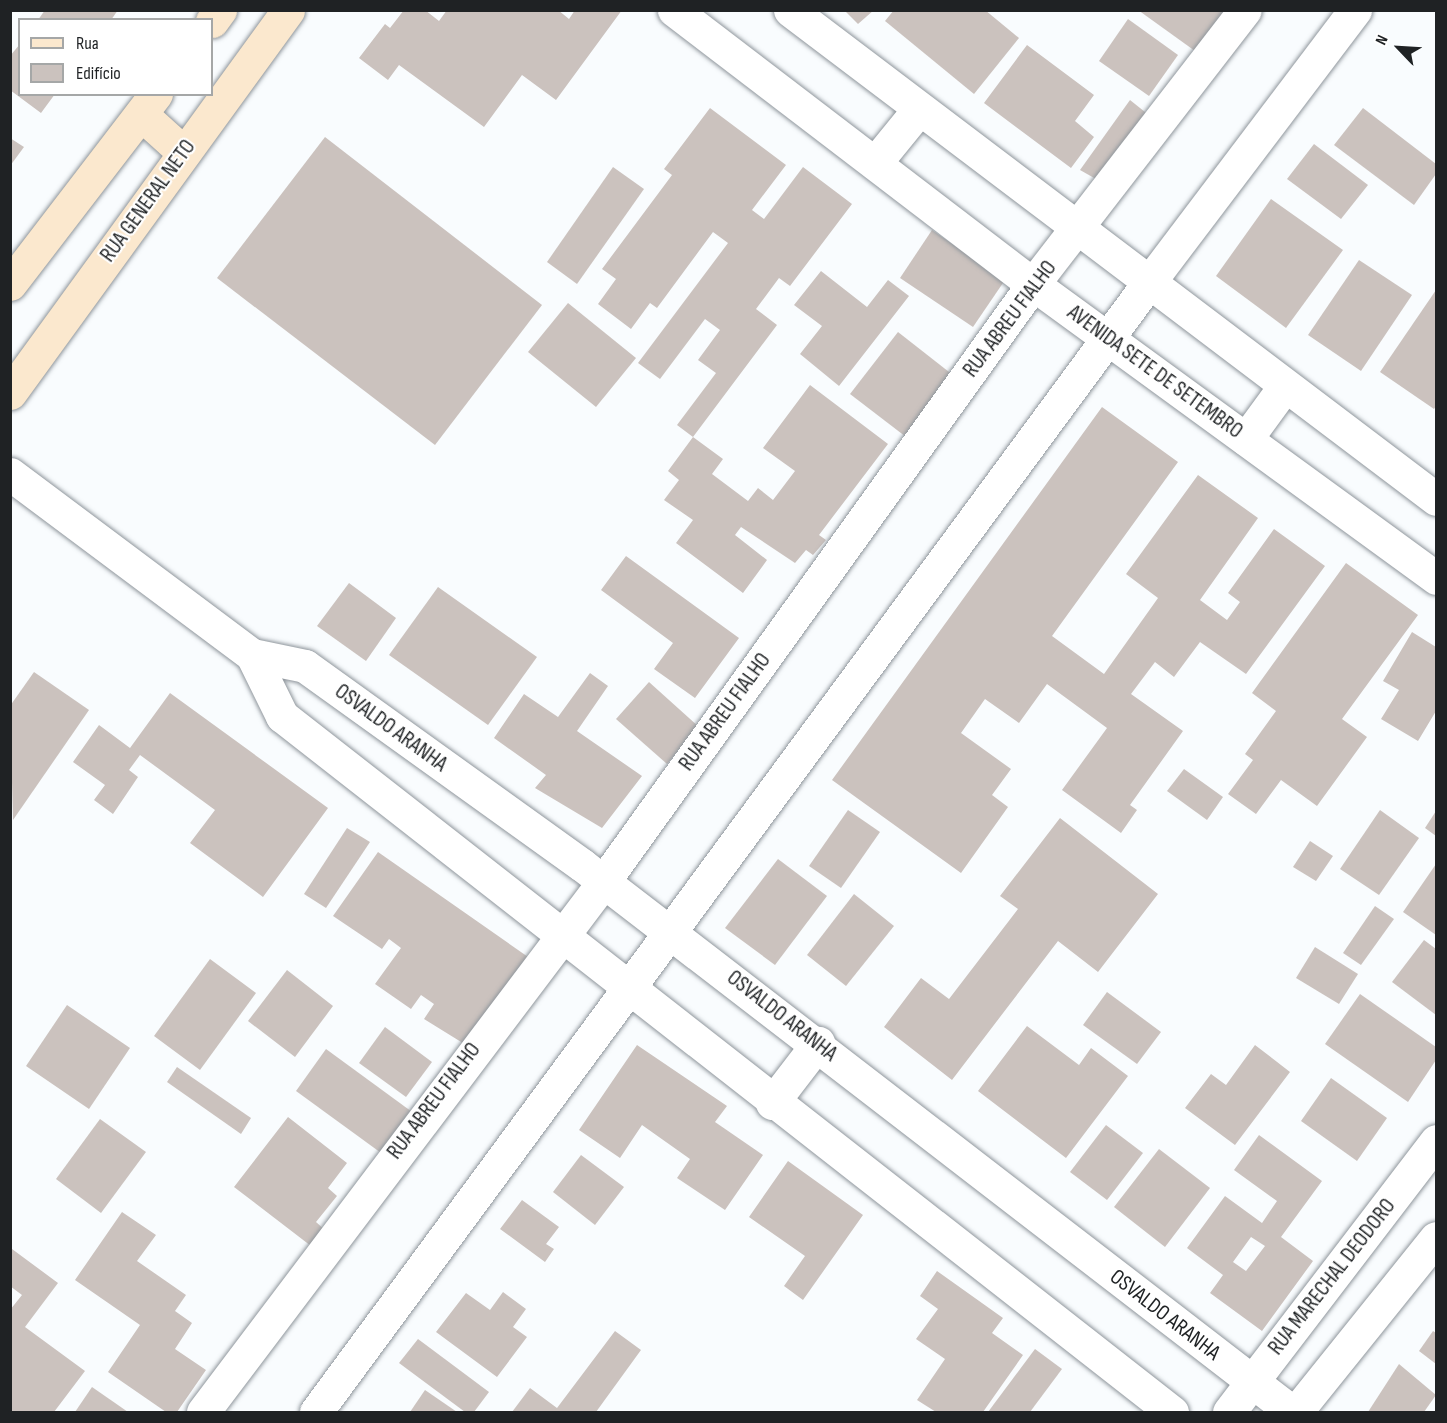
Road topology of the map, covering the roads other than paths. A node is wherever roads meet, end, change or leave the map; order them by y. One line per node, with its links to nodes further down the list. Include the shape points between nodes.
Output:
1 (288, 10): 8 (street, RUA GENERAL NETO)
2 (674, 10): 9 (street, AVENIDA SETE DE SETEMBRO)
3 (790, 10): 7 (street)
4 (1245, 10): 10 (street, RUA ABREU FIALHO)
5 (1355, 10): 13 (street)
6 (149, 104): 8 (street); 11 (street)
7 (919, 109): 9 (street); 10 (street)
8 (183, 152): 16 (street, RUA GENERAL NETO)
9 (875, 164): 12 (street, AVENIDA SETE DE SETEMBRO)
10 (1078, 231): 12 (street, RUA ABREU FIALHO); 13 (street)
11 (10, 284)
12 (1033, 284): 14 (street, AVENIDA SETE DE SETEMBRO); 22 (street, RUA ABREU FIALHO)
13 (1147, 285): 14 (street); 15 (street)
14 (1108, 337): 17 (street, AVENIDA SETE DE SETEMBRO); 23 (street)
15 (1284, 387): 17 (street); 19 (street)
16 (10, 393)
17 (1246, 439): 20 (street, AVENIDA SETE DE SETEMBRO)
18 (10, 474): 21 (street, OSVALDO ARANHA)
19 (1437, 500)
20 (1437, 578)
21 (252, 655): 22 (street, OSVALDO ARANHA, via 304,666); 24 (street, OSVALDO ARANHA, via 282,716)
22 (609, 886): 23 (street, OSVALDO ARANHA); 24 (street, RUA ABREU FIALHO)
23 (666, 928): 25 (street); 26 (street, OSVALDO ARANHA)
24 (568, 937): 25 (street, OSVALDO ARANHA); 31 (street, RUA ABREU FIALHO)
25 (622, 981): 27 (street, OSVALDO ARANHA); 32 (street)
26 (818, 1043): 27 (street); 30 (street, OSVALDO ARANHA)
27 (772, 1103): 33 (street, OSVALDO ARANHA)
28 (1437, 1141): 30 (street, RUA MARECHAL DEODORO)
29 (1437, 1238): 35 (street)
30 (1251, 1382): 34 (street, RUA MARECHAL DEODORO); 35 (street, OSVALDO ARANHA)
31 (203, 1413)
32 (316, 1413)
33 (1172, 1413)
34 (1229, 1413)
35 (1294, 1413)

